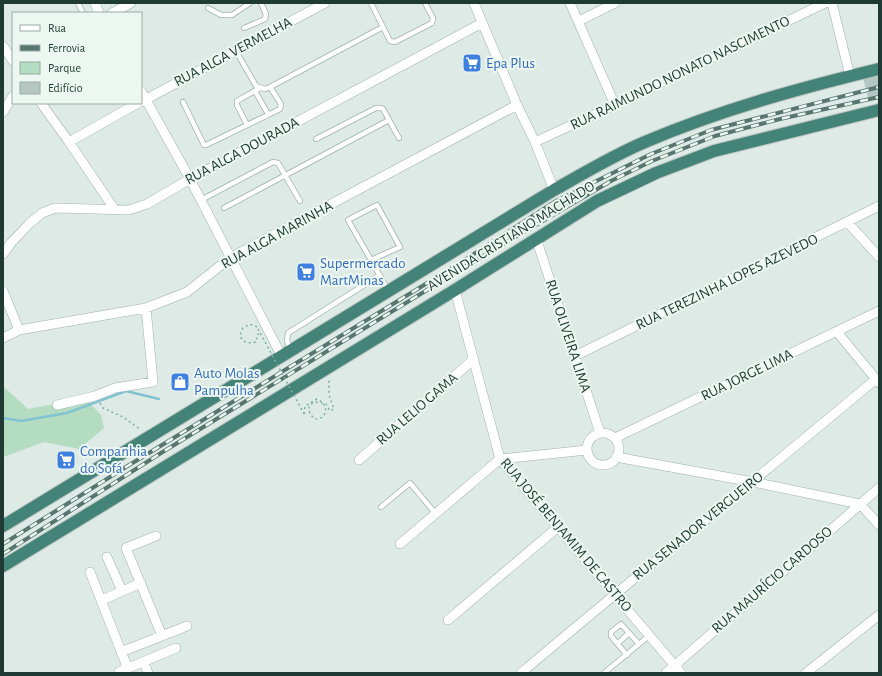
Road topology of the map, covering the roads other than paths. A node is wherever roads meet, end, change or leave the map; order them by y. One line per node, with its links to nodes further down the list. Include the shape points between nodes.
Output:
1 (78, 3): 15 (lane)
2 (95, 3): 16 (street)
3 (131, 3): 17 (street)
4 (250, 3): 14 (lane, via 232,15 221,15)
5 (261, 3): 21 (lane, via 266,14 265,19)
6 (325, 3): 23 (street, RUA ALGA VERMELHA)
7 (371, 3): 20 (lane)
8 (425, 3): 20 (lane, via 433,18 432,23 395,42 390,41)
9 (474, 3): 19 (street)
10 (570, 3): 18 (street)
11 (615, 3): 18 (street)
12 (825, 3): 37 (street, RUA RAIMUNDO NONATO NASCIMENTO)
13 (832, 3): 26 (street)
14 (208, 8)
15 (82, 12)
16 (100, 12)
17 (114, 12)
18 (578, 21): 37 (street)
19 (482, 22): 36 (street); 48 (street, RUA ALGA DOURADA)
20 (383, 27): 27 (lane)
21 (244, 28)
22 (3, 46): 24 (street)
23 (236, 50): 28 (lane, via 256,86); 31 (street, RUA ALGA VERMELHA)
24 (12, 60)
25 (879, 69): 26 (highway, AVENIDA CRISTIANO MACHADO)
26 (850, 76): 49 (highway, AVENIDA CRISTIANO MACHADO, via 757,102 652,139 599,164)
27 (270, 87): 28 (lane); 40 (lane, via 281,107)
28 (260, 88): 29 (lane)
29 (255, 91): 40 (lane); 42 (lane, via 237,101)
30 (12, 98): 39 (street)
31 (142, 98)
32 (142, 101): 48 (street)
33 (183, 102): 42 (lane, via 204,145)
34 (43, 104): 45 (street)
35 (133, 104): 45 (street, RUA ALGA VERMELHA)
36 (518, 105): 46 (street); 59 (street, RUA ALGA MARINHA)
37 (615, 105): 46 (street, RUA RAIMUNDO NONATO NASCIMENTO)
38 (879, 110): 56 (highway, AVENIDA CRISTIANO MACHADO, via 714,151 656,172 597,201)
39 (3, 112)
40 (268, 114): 42 (lane)
41 (389, 120): 43 (lane, via 383,109 376,108); 44 (lane); 47 (lane)
42 (247, 125)
43 (316, 138)
44 (399, 138)
45 (69, 142): 54 (street)
46 (535, 142): 49 (street)
47 (285, 176): 50 (lane, via 278,163 272,162); 51 (lane); 53 (lane)
48 (190, 179): 50 (street); 54 (street, RUA ALGA DOURADA, via 147,204 129,210)
49 (554, 190): 64 (highway, AVENIDA CRISTIANO MACHADO)
50 (201, 200): 59 (street)
51 (300, 201)
52 (879, 206): 55 (street, RUA TEREZINHA LOPES AZEVEDO)
53 (224, 208)
54 (115, 210): 57 (street, RUA ALGA DOURADA, via 55,208 42,213)
55 (848, 223): 58 (street); 71 (street, RUA TEREZINHA LOPES AZEVEDO)
56 (536, 238): 62 (highway, AVENIDA CRISTIANO MACHADO); 71 (street, RUA OLIVEIRA LIMA)
57 (3, 254)
58 (879, 257)
59 (230, 258): 65 (street, RUA ALGA MARINHA, via 187,292); 70 (street)
60 (371, 260): 60 (lane, via 348,220 377,205 400,247); 61 (lane)
61 (380, 275): 64 (lane); 70 (lane, via 288,332)
62 (455, 290): 72 (street, RUA JOSÉ BENJAMIM DE CASTRO); 92 (highway, AVENIDA CRISTIANO MACHADO)
63 (3, 291): 67 (street)
64 (388, 291): 70 (highway, AVENIDA CRISTIANO MACHADO)
65 (146, 308): 67 (street, RUA ALGA MARINHA); 74 (street, via 153,382 115,388)
66 (879, 311): 68 (street, RUA JORGE LIMA)
67 (19, 330): 69 (street, RUA ALGA MARINHA)
68 (837, 332): 73 (street); 76 (street, RUA JORGE LIMA)
69 (3, 338)
70 (286, 353): 87 (highway, AVENIDA CRISTIANO MACHADO)
71 (575, 356): 75 (street, RUA OLIVEIRA LIMA)
72 (474, 359): 79 (street, RUA JOSÉ BENJAMIM DE CASTRO); 80 (street, RUA LELIO GAMA)
73 (877, 381): 81 (street, RUA SENADOR VERGUEIRO)
74 (58, 405)
75 (600, 433): 76 (street); 77 (street, via 592,437)
76 (615, 438): 78 (street, via 619,448)
77 (587, 450): 78 (street, via 590,459 599,464 608,464); 79 (street)
78 (616, 457): 81 (street)
79 (500, 459): 85 (street); 88 (street, RUA JOSÉ BENJAMIM DE CASTRO)
80 (359, 460)
81 (753, 482): 83 (street); 96 (street, RUA SENADOR VERGUEIRO)
82 (879, 488): 83 (street, RUA MAURÍCIO CARDOSO)
83 (860, 504): 86 (street); 110 (street, RUA MAURÍCIO CARDOSO)
84 (382, 507): 85 (lane, via 410,483)
85 (436, 514): 90 (street)
86 (879, 525)
87 (3, 526)
88 (558, 527): 96 (street, RUA JOSÉ BENJAMIM DE CASTRO); 99 (street)
89 (156, 536): 94 (street, via 126,548)
90 (400, 544)
91 (107, 557): 95 (street)
92 (3, 566)
93 (90, 572): 97 (street)
94 (141, 583): 95 (street); 103 (street)
95 (122, 592): 97 (street)
96 (615, 594): 102 (street, RUA JOSÉ BENJAMIM DE CASTRO); 114 (street, RUA SENADOR VERGUEIRO)
97 (102, 600): 107 (street)
98 (879, 615): 118 (street)
99 (448, 620)
100 (187, 626): 103 (street)
101 (630, 633): 104 (lane); 104 (lane, via 621,624 615,628 611,636); 105 (lane)
102 (650, 635): 105 (lane); 110 (street, RUA JOSÉ BENJAMIM DE CASTRO)
103 (162, 636): 107 (street)
104 (618, 643): 108 (lane)
105 (639, 644): 108 (lane)
106 (176, 648): 109 (street)
107 (121, 652): 111 (street)
108 (626, 654): 115 (lane)
109 (144, 662): 111 (street); 113 (street)
110 (674, 665): 116 (street, RUA MAURÍCIO CARDOSO); 117 (street, RUA JOSÉ BENJAMIM DE CASTRO)
111 (128, 669): 112 (street)
112 (119, 672)
113 (148, 673)
114 (521, 673)
115 (604, 673)
116 (666, 673)
117 (681, 673)
118 (806, 673)

